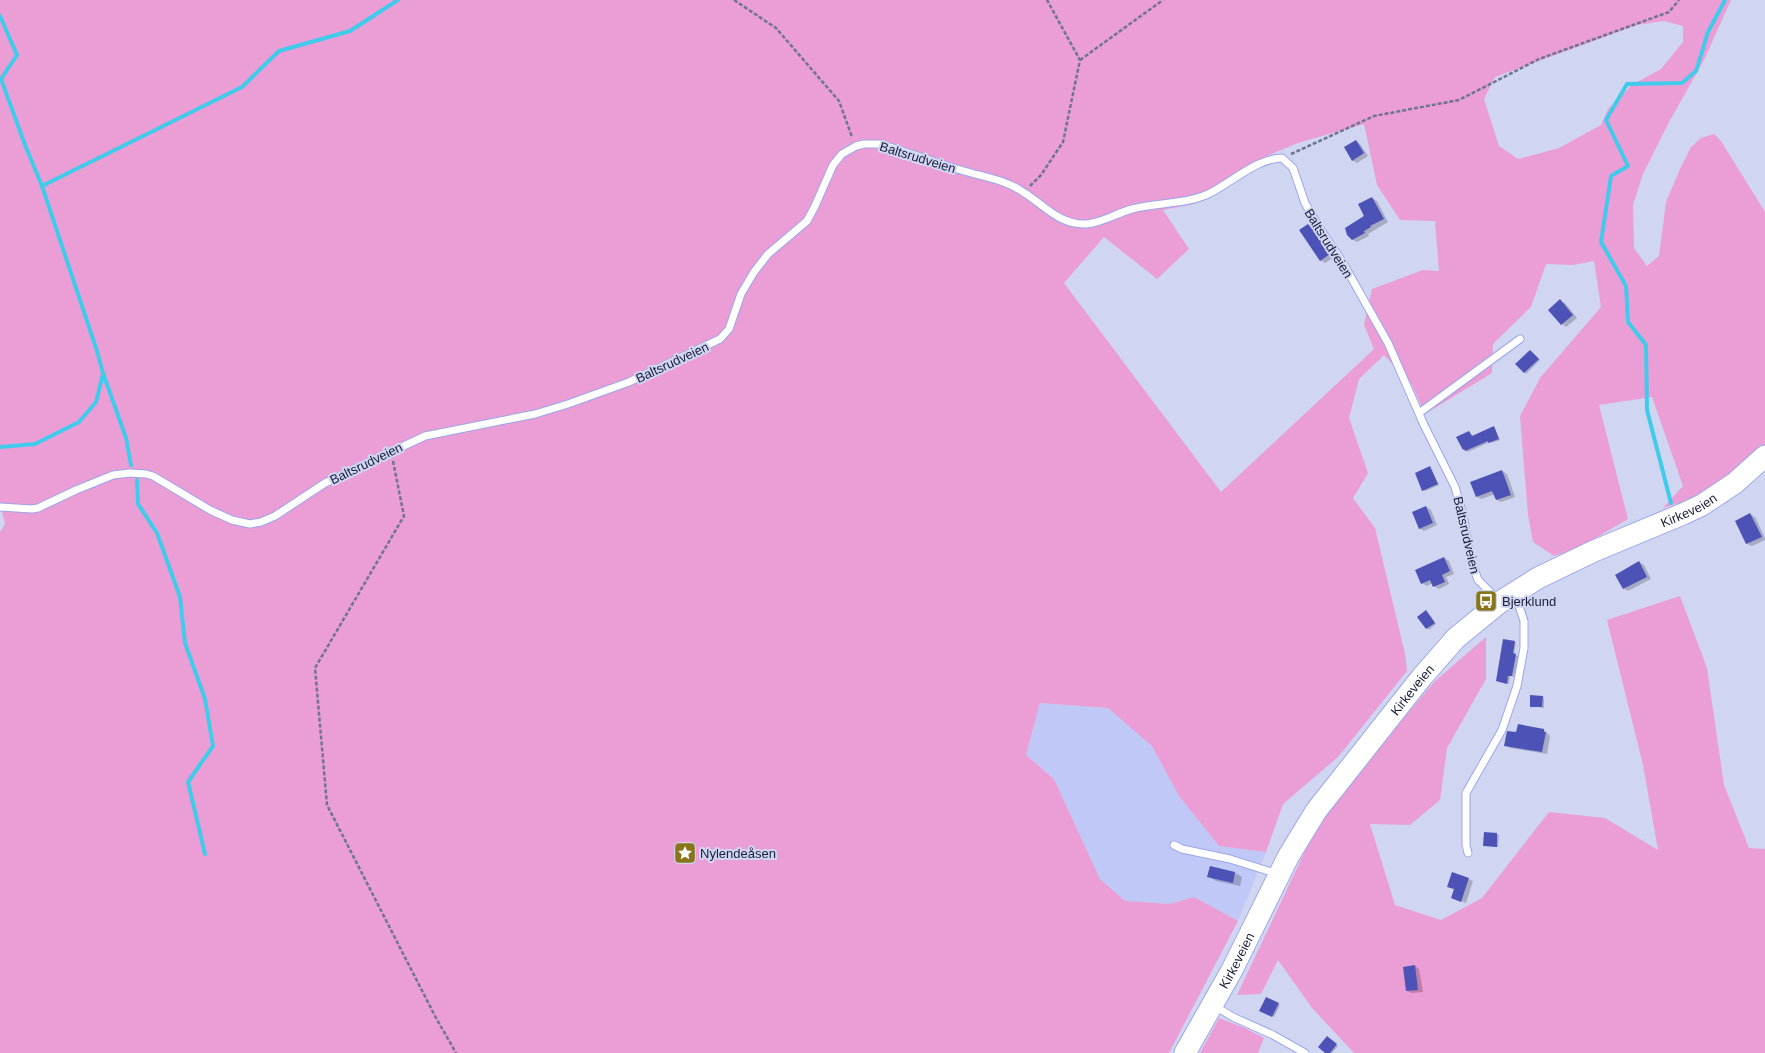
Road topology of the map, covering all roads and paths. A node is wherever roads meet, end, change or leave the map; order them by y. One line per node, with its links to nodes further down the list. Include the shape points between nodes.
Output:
1 (734, 0): 6 (path, via 776,28 839,102)
2 (1047, 0): 5 (path)
3 (1163, 0): 5 (path)
4 (1679, 0): 7 (path, via 1669,12 1540,59 1459,100 1374,116)
5 (1080, 60): 8 (path, via 1063,142 1041,175)
6 (856, 146): 8 (lane, Baltsrudveien, via 880,144 998,180); 11 (lane, Baltsrudveien, via 842,154 833,165 807,221 768,254 754,272 741,294 729,329 720,339 606,392 535,414 425,436)
7 (1282, 158): 8 (lane, Baltsrudveien, via 1267,161 1204,196 1186,202 1132,209 1086,224 1057,217); 10 (lane, Baltsrudveien, via 1293,168 1305,203 1343,263 1388,343)
8 (1024, 192)
9 (1520, 339): 10 (lane)
10 (1419, 413): 14 (lane, Baltsrudveien, via 1455,488 1478,580)
11 (390, 451): 13 (lane, Baltsrudveien, via 325,483 275,516 255,524 241,523 224,517 146,474 113,475 38,508); 19 (path, via 404,516 315,668 327,805)
12 (1765, 456): 14 (main road, Kirkeveien, via 1735,483 1702,505 1574,560)
13 (0, 507)
14 (1507, 597): 16 (lane, via 1524,621 1524,648 1517,686 1502,730 1466,793); 17 (main road, Kirkeveien, via 1456,638 1421,678 1316,811)
15 (1174, 845): 17 (lane, via 1182,849 1230,858)
16 (1468, 853)
17 (1278, 874): 18 (main road, Kirkeveien)
18 (1213, 1005): 20 (main road, Kirkeveien); 21 (lane)
19 (456, 1053)
20 (1185, 1053)
21 (1305, 1053)

